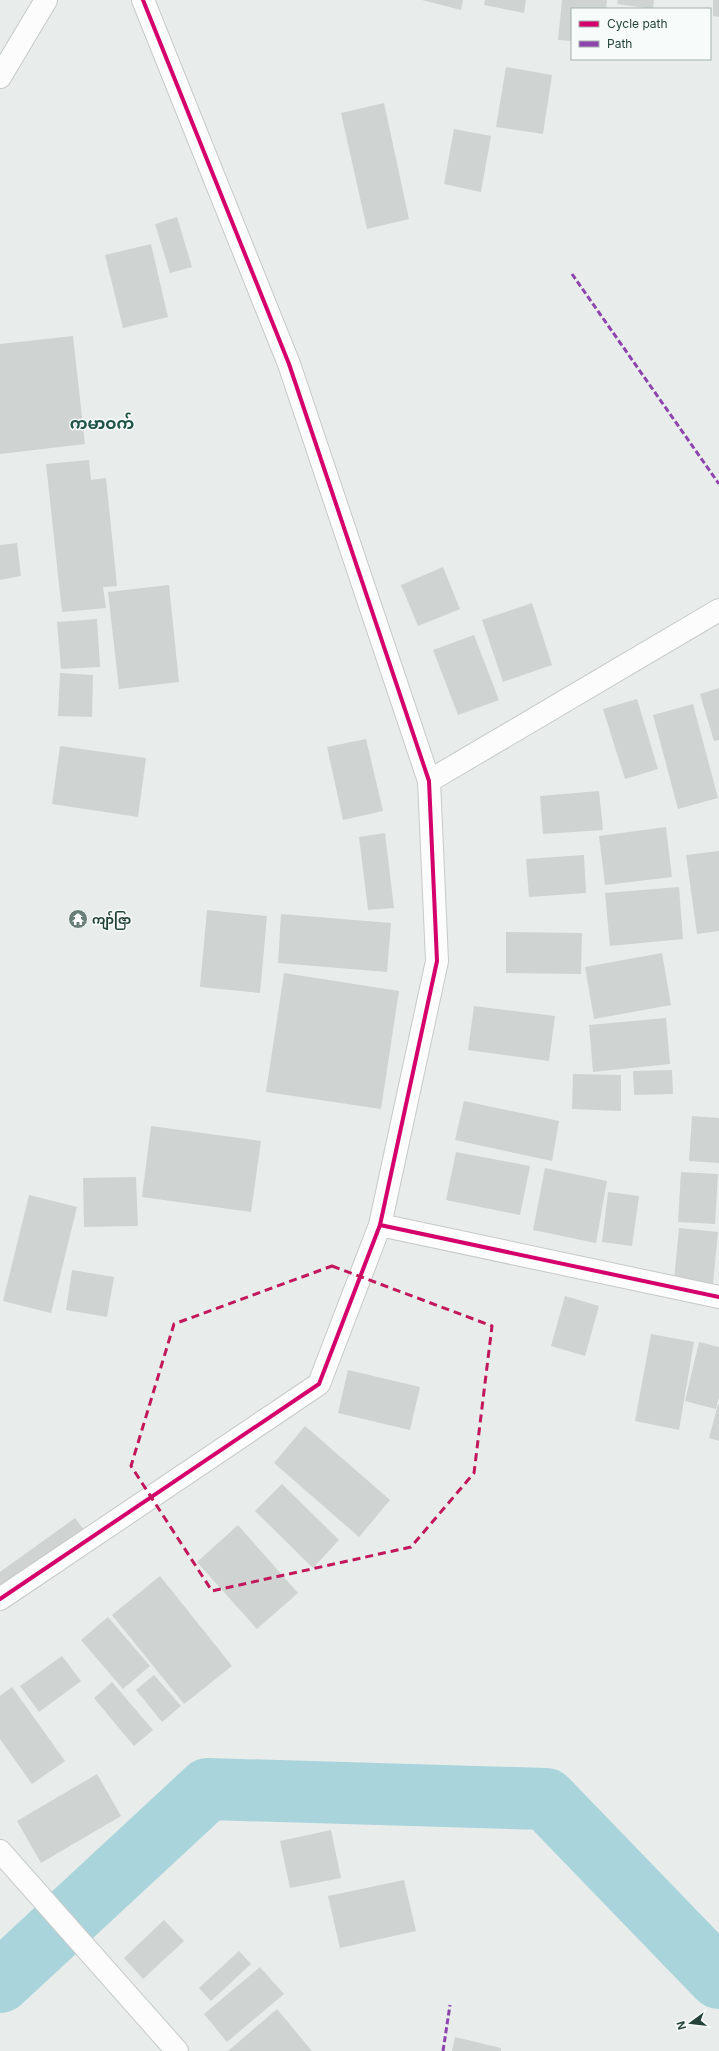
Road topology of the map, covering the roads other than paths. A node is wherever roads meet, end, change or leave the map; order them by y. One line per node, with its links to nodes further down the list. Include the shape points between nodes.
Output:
1 (46, 0): 3 (street)
2 (143, 0): 5 (street, via 289,364)
3 (0, 77)
4 (719, 610): 5 (street)
5 (429, 781): 6 (street, via 437,961)
6 (380, 1224): 7 (street); 8 (street, via 319,1384)
7 (719, 1297)
8 (0, 1599)
9 (0, 1851): 10 (street)
10 (177, 2051)

